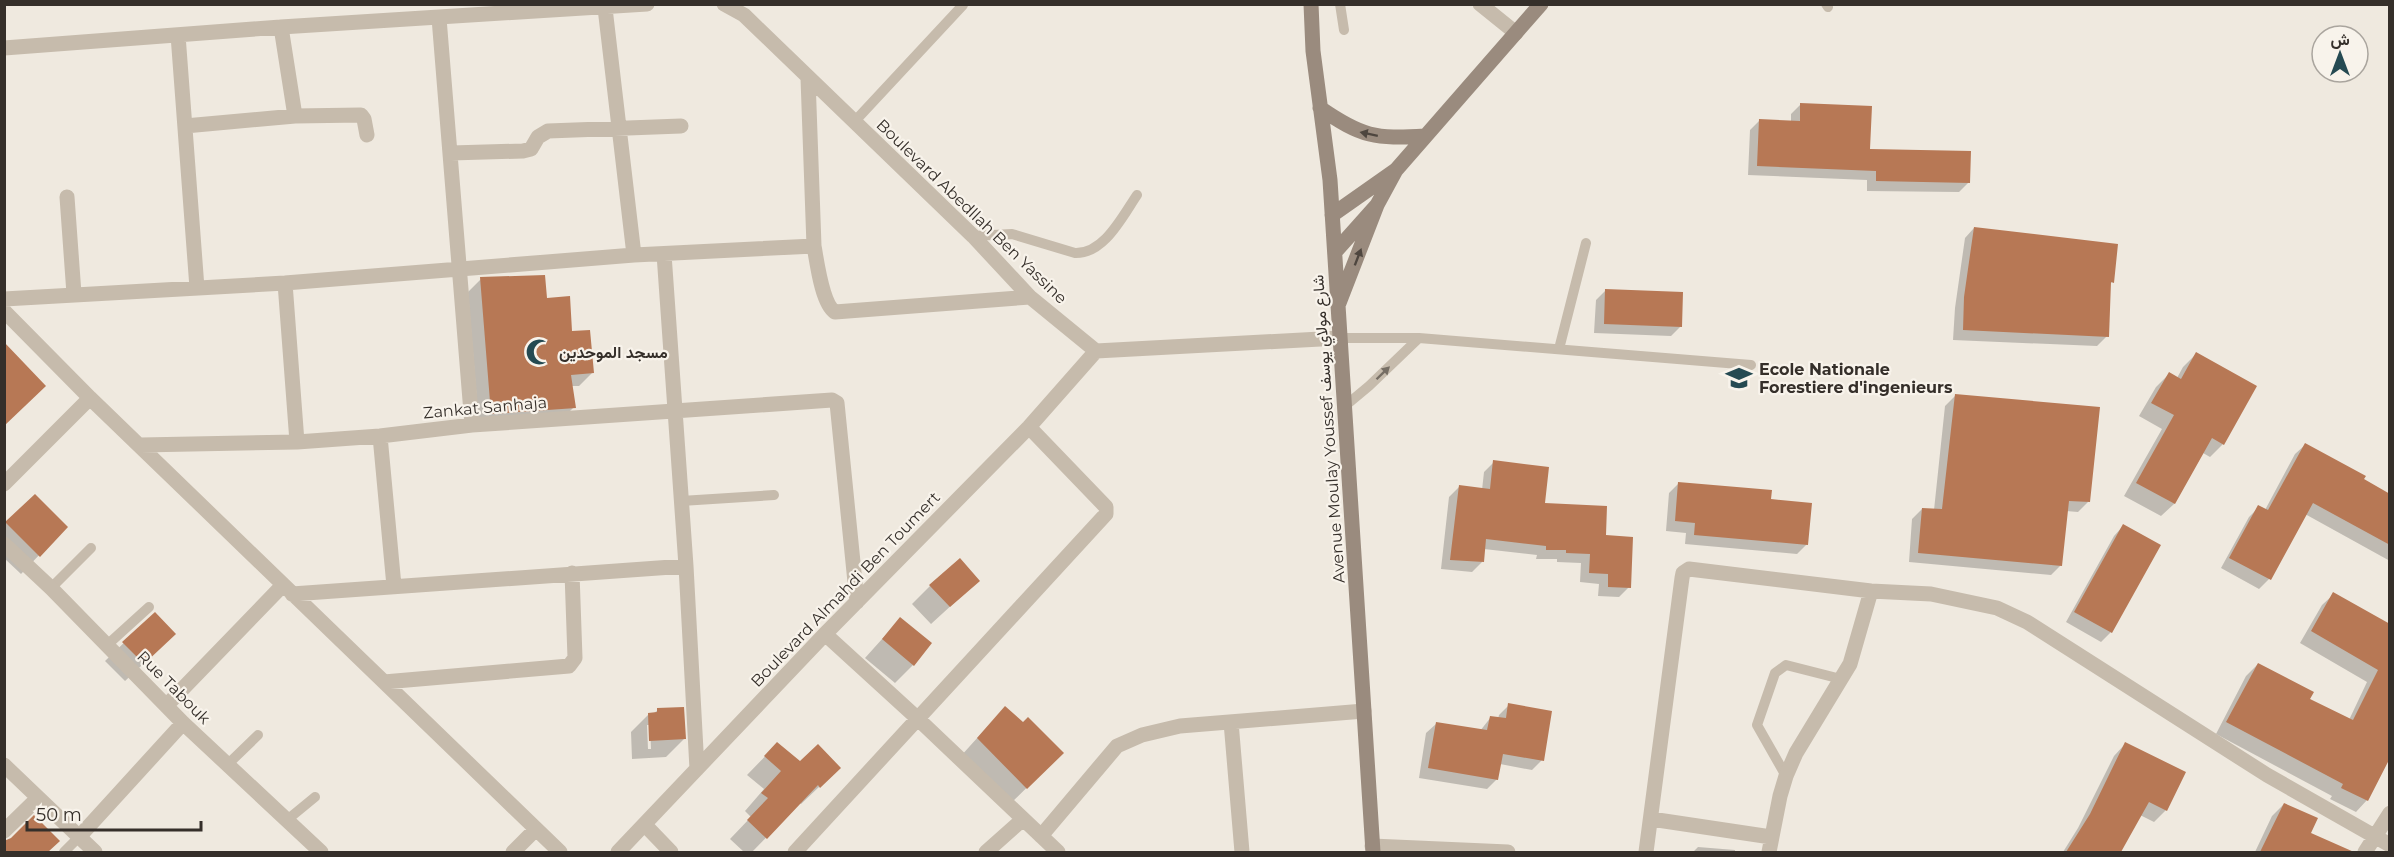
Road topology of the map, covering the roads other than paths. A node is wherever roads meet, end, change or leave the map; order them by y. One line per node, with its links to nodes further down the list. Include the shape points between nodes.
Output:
1 (647, 4): 8 (street)
2 (724, 4): 15 (street, Boulevard Abedllah Ben Yassine, via 744,15)
3 (963, 4): 18 (lane)
4 (1311, 4): 16 (street, Avenue Moulay Youssef شارع مولاي يوسف)
5 (1340, 4): 11 (lane)
6 (1480, 4): 12 (street)
7 (1541, 4): 12 (street)
8 (605, 8): 9 (street); 21 (street)
9 (439, 18): 10 (street); 24 (street)
10 (281, 27): 13 (street); 17 (street)
11 (1344, 30)
12 (1516, 33): 23 (street)
13 (178, 35): 14 (street); 19 (street)
14 (4, 48)
15 (808, 78): 18 (street, Boulevard Abedllah Ben Yassine); 32 (street)
16 (1320, 108): 23 (street, one-way to 16, via 1396,138 1361,133); 29 (street, Avenue Moulay Youssef شارع مولاي يوسف)
17 (295, 116): 19 (street); 22 (street, via 361,115)
18 (855, 121): 30 (street, Boulevard Abedllah Ben Yassine)
19 (185, 126): 38 (street)
20 (681, 126): 21 (street)
21 (619, 128): 24 (street, via 548,131 531,149 523,151); 35 (street)
22 (367, 135)
23 (1425, 136): 25 (street)
24 (451, 153): 36 (street)
25 (1396, 170): 28 (street); 29 (street)
26 (1137, 195): 30 (lane, via 1097,247 1083,253 1012,234)
27 (67, 197): 39 (street)
28 (1377, 205): 33 (street); 42 (street, one-way to 28)
29 (1332, 215): 33 (street, Avenue Moulay Youssef شارع مولاي يوسف)
30 (973, 236): 40 (street, Boulevard Abedllah Ben Yassine)
31 (1586, 243): 46 (lane)
32 (814, 246): 34 (street); 40 (street, via 820,277 830,308 835,312)
33 (1335, 252): 42 (street, Avenue Moulay Youssef شارع مولاي يوسف)
34 (664, 254): 35 (street); 51 (street)
35 (634, 255): 36 (street)
36 (461, 270): 37 (street); 52 (street)
37 (285, 283): 38 (street); 55 (street)
38 (197, 288): 39 (street)
39 (74, 294): 41 (street)
40 (1030, 297): 47 (street, Boulevard Abedllah Ben Yassine)
41 (4, 299)
42 (1337, 309): 44 (street, Avenue Moulay Youssef شارع مولاي يوسف)
43 (4, 311): 49 (street)
44 (1339, 338): 45 (lane); 47 (street); 50 (street, Avenue Moulay Youssef شارع مولاي يوسف)
45 (1419, 338): 46 (lane); 50 (lane, one-way to 45)
46 (1559, 349): 48 (lane)
47 (1096, 351): 53 (street, Boulevard Almahdi Ben Toumert)
48 (1751, 365)
49 (90, 398): 56 (street); 57 (street)
50 (1345, 406): 75 (street, Avenue Moulay Youssef شارع مولاي يوسف)
51 (674, 410): 52 (street, Zankat Sanhaja); 59 (street); 68 (street, Zankat Sanhaja, via 832,400 837,403)
52 (472, 425): 54 (street, Zankat Sanhaja)
53 (1029, 426): 68 (street, Boulevard Almahdi Ben Toumert); 76 (street, via 1106,507 1107,513)
54 (380, 436): 55 (street, Zankat Sanhaja); 64 (street)
55 (297, 442): 56 (street, Zankat Sanhaja)
56 (141, 445): 66 (street)
57 (4, 484)
58 (774, 495): 59 (lane)
59 (681, 501): 62 (street)
60 (4, 544): 65 (street, Rue Tabouk)
61 (91, 548): 65 (lane)
62 (686, 566): 63 (street); 82 (street)
63 (572, 573): 64 (street); 73 (street, via 575,658 569,666)
64 (394, 586): 66 (street)
65 (51, 588): 71 (street, Rue Tabouk)
66 (288, 590): 73 (street); 74 (street)
67 (1871, 591): 72 (street, via 1850,664); 87 (street, via 1693,569 1683,573); 94 (street, via 1931,594 1997,608 2017,617 2267,775)
68 (857, 602): 70 (street, Boulevard Almahdi Ben Toumert)
69 (149, 607): 71 (lane)
70 (825, 634): 76 (street); 82 (street, Boulevard Almahdi Ben Toumert)
71 (106, 646): 74 (street, Rue Tabouk)
72 (1841, 679): 83 (street); 83 (lane, via 1786,664 1775,673 1757,725)
73 (384, 682): 91 (street)
74 (167, 705): 78 (street, Rue Tabouk)
75 (1364, 711): 77 (street); 98 (street, Avenue Moulay Youssef شارع مولاي يوسف)
76 (918, 718): 89 (street); 106 (street)
77 (1231, 722): 93 (street, via 1180,726 1117,746); 109 (street)
78 (183, 723): 80 (street, Rue Tabouk); 95 (street)
79 (258, 735): 80 (lane)
80 (228, 764): 88 (street, Rue Tabouk)
81 (4, 765): 85 (street)
82 (697, 769): 90 (street, Boulevard Almahdi Ben Toumert)
83 (1786, 776): 96 (street)
84 (315, 797): 88 (lane)
85 (38, 798): 92 (street); 95 (street)
86 (2390, 813): 94 (street)
87 (1651, 819): 96 (street); 111 (street)
88 (287, 820): 101 (street, Rue Tabouk)
89 (1022, 820): 93 (street); 107 (street)
90 (645, 825): 104 (street, Boulevard Almahdi Ben Toumert); 105 (street)
91 (535, 830): 102 (street); 103 (street)
92 (4, 831)
93 (1041, 836): 108 (street)
94 (2375, 836): 97 (street); 112 (street)
95 (79, 837): 99 (lane); 100 (street)
96 (1770, 845)
97 (2390, 845)
98 (1372, 849): 110 (street)
99 (64, 852)
100 (95, 852)
101 (321, 852)
102 (513, 852)
103 (560, 852)
104 (618, 852)
105 (671, 852)
106 (795, 852)
107 (986, 852)
108 (1058, 852)
109 (1242, 852)
110 (1508, 852)
111 (1646, 852)
112 (2365, 852)

